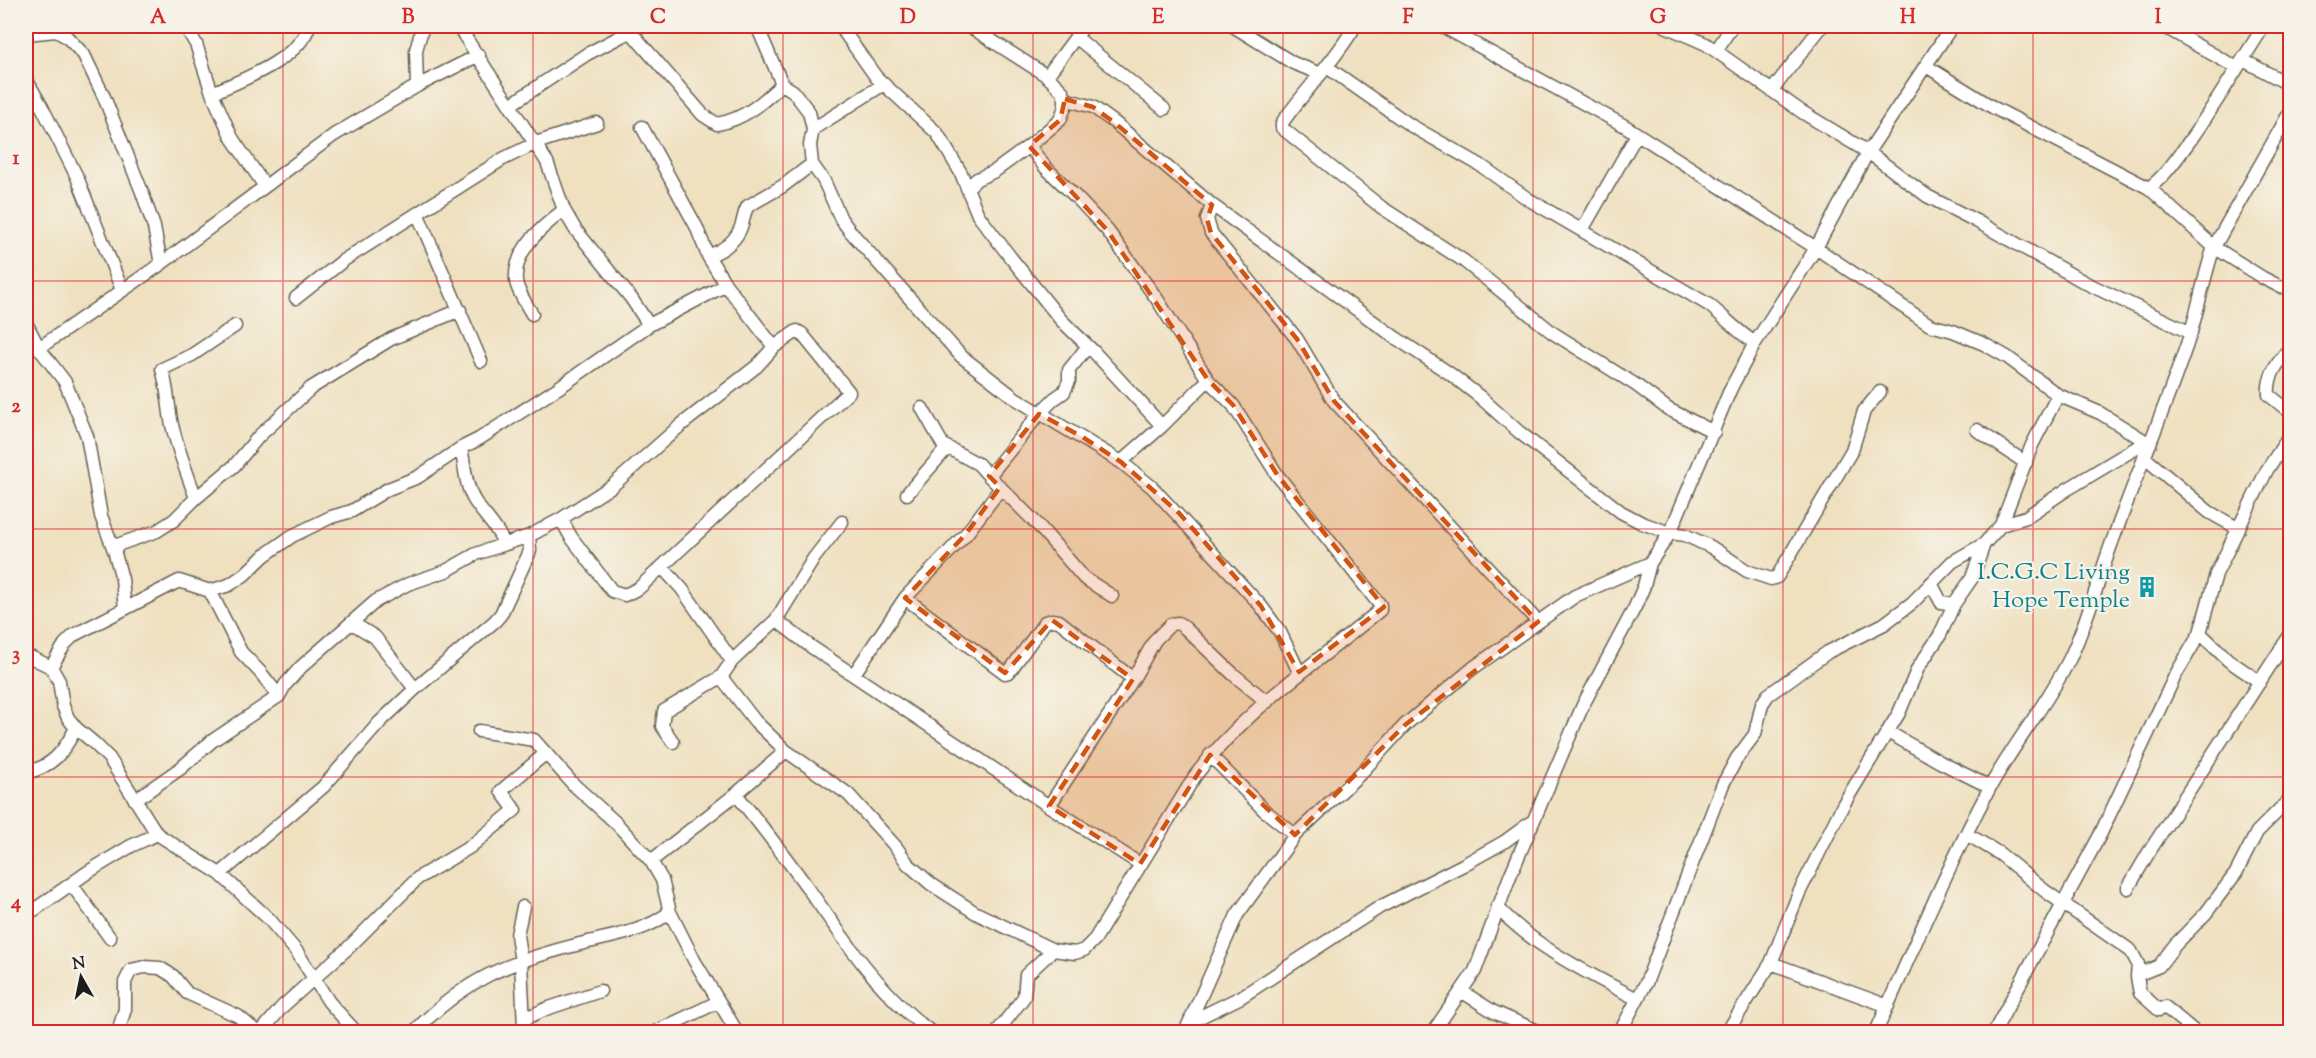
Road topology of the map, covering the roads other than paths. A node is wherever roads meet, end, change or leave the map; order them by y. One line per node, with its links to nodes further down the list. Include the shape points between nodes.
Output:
1 (185, 26): 33 (street)
2 (309, 26): 33 (street, via 303,40 276,62)
3 (423, 26): 31 (street, via 416,50)
4 (757, 26): 28 (street)
5 (840, 26): 29 (street)
6 (969, 26): 26 (street)
7 (1084, 26): 20 (street)
8 (1233, 26): 25 (street, via 1293,63)
9 (1355, 26): 25 (street)
10 (1442, 26): 41 (street, via 1604,114)
11 (1665, 26): 21 (street)
12 (1732, 26): 21 (street)
13 (1822, 26): 32 (street)
14 (1952, 26): 24 (street)
15 (2163, 26): 23 (street)
16 (2265, 26): 23 (street)
17 (465, 28): 22 (street)
18 (636, 29): 28 (street, via 703,115 717,124 751,112); 35 (street, via 587,54)
19 (26, 34): 56 (street, via 56,31 84,55 142,192)
20 (1077, 38): 26 (street); 36 (street)
21 (1716, 51): 32 (street)
22 (478, 55): 31 (street); 35 (street)
23 (2240, 64): 30 (street); 48 (street, via 2178,158)
24 (1926, 66): 44 (street); 48 (street, via 1994,108)
25 (1324, 71): 52 (street); 81 (street, via 1301,97 1282,128 1381,207 1464,261 1553,333 1668,409)
26 (1047, 76): 34 (street)
27 (26, 79): 59 (street, via 78,177)
28 (782, 84): 40 (street, via 793,91 809,112)
29 (884, 84): 40 (street); 47 (street, via 937,133)
30 (2290, 85)
31 (417, 86): 46 (street, via 334,135)
32 (1773, 89): 44 (street, via 1802,112)
33 (212, 93): 46 (street, via 232,138)
34 (1065, 99): 43 (street, via 1060,120); 49 (street, via 1093,107)
35 (510, 105): 42 (street)
36 (1164, 109)
37 (2290, 112): 54 (street)
38 (597, 123): 42 (street)
39 (642, 127): 55 (street)
40 (813, 129): 45 (street)
41 (1636, 136): 52 (street); 53 (street)
42 (536, 143): 50 (street); 51 (street, via 503,159)
43 (1029, 146): 47 (street); 73 (street, via 1045,168 1107,230)
44 (1868, 152): 53 (street); 66 (street, via 1927,196 2086,283)
45 (812, 164): 55 (street, via 748,206 738,236); 78 (street, via 850,231 961,356)
46 (264, 185): 56 (street)
47 (967, 188): 68 (street, via 978,215 1061,320)
48 (2149, 188): 54 (street)
49 (1212, 205): 97 (street, via 1449,373 1621,512); 111 (street, via 1207,219 1211,233 1297,339 1335,402)
50 (564, 210): 62 (street, via 526,247 518,265 516,282); 64 (street, via 574,229)
51 (418, 215): 60 (street, via 344,260); 61 (street)
52 (1582, 230): 67 (street, via 1709,305)
53 (1816, 248): 67 (street); 75 (street, via 1930,325 1984,344)
54 (2214, 248): 58 (street, via 2263,278); 66 (street)
55 (708, 256): 57 (street)
56 (161, 264): 59 (street)
57 (726, 285): 64 (street); 69 (street)
58 (2290, 287)
59 (122, 290): 70 (street)
60 (296, 298)
61 (460, 310): 72 (street); 92 (street, via 391,339 311,388 259,436 234,466)
62 (532, 314)
63 (26, 323): 70 (street)
64 (649, 325): 84 (street)
65 (235, 326): 92 (street, via 192,355 162,369 177,443)
66 (2190, 333): 83 (street)
67 (1755, 343): 81 (street)
68 (1088, 346): 78 (street, via 1069,370 1070,381 1064,392); 79 (street)
69 (774, 347): 93 (street, via 757,366 681,425 612,486); 103 (street, via 797,331 802,334 847,388 848,395)
70 (39, 348): 101 (street, via 65,382 87,436 100,516)
71 (2290, 348): 77 (street, via 2276,367 2268,395)
72 (481, 361)
73 (1208, 380): 79 (street); 118 (street, via 1233,405 1278,476 1380,605 1380,610 1343,641)
74 (1880, 392): 97 (street, via 1864,411 1852,450 1777,577 1771,579 1747,571 1711,547)
75 (2058, 395): 83 (street, via 2100,413); 88 (street)
76 (922, 408): 85 (street)
77 (2290, 412)
78 (1040, 414): 87 (street); 89 (street)
79 (1162, 426): 87 (street)
80 (1977, 430): 88 (street)
81 (1714, 432): 97 (street)
82 (2290, 435): 96 (street)
83 (2148, 443): 86 (street); 95 (street, via 2026,517)
84 (461, 448): 99 (street, via 468,488); 105 (street, via 418,477 292,536 244,575)
85 (947, 448): 89 (street, via 978,464); 91 (street)
86 (2144, 457): 96 (street, via 2209,512); 134 (street, via 2069,658 2047,700)
87 (1121, 462): 118 (street, via 1179,513 1262,606)
88 (2026, 463): 95 (street)
89 (989, 476): 90 (street)
90 (1000, 488): 106 (street, via 1084,578); 107 (street, via 966,534)
91 (907, 494)
92 (196, 498): 101 (street, via 157,531 120,544)
93 (561, 519): 98 (street); 103 (street, via 618,594 639,588)
94 (842, 522): 110 (street, via 814,558)
95 (2001, 525): 100 (street)
96 (2239, 529): 113 (street, via 2216,574)
97 (1670, 533): 102 (street)
98 (529, 536): 99 (street); 123 (street, via 530,551 501,614)
99 (504, 544): 112 (street, via 408,584 376,601)
100 (1984, 544): 104 (street, via 1952,562); 108 (street, via 1972,578)
101 (114, 550): 109 (street)
102 (1650, 563): 111 (street, via 1575,596); 139 (street, via 1635,607 1583,705)
103 (662, 567): 116 (street)
104 (1931, 583): 108 (street, via 1941,602); 161 (street, via 1884,624 1828,652 1768,695 1755,734 1723,784)
105 (210, 591): 109 (street, via 179,581); 124 (street, via 241,652)
106 (1112, 596)
107 (905, 598): 119 (street); 121 (street, via 1005,673 1045,622 1052,620 1059,621)
108 (1954, 604): 128 (street)
109 (125, 609): 117 (street, via 74,635)
110 (776, 620): 116 (street); 119 (street)
111 (1538, 622): 142 (street, via 1473,668 1405,724)
112 (352, 623): 123 (street, via 375,637); 124 (street, via 301,667)
113 (2200, 633): 122 (street, via 2228,660); 148 (street)
114 (2290, 635): 122 (street)
115 (26, 655): 117 (street)
116 (732, 661): 120 (street)
117 (51, 667): 126 (street, via 59,681 63,706)
118 (1299, 672): 125 (street)
119 (854, 674): 138 (street)
120 (721, 677): 129 (street, via 664,711 662,726); 130 (street, via 755,722)
121 (1133, 679): 125 (street, via 1155,640 1178,622); 138 (street)
122 (2260, 682): 147 (street)
123 (415, 688): 145 (street, via 323,787)
124 (279, 696): 136 (street)
125 (1267, 702): 132 (street)
126 (76, 728): 133 (street, via 54,761 42,769); 136 (street, via 109,758)
127 (479, 731): 131 (street, via 534,740)
128 (1888, 732): 134 (street); 156 (street, via 1843,804 1799,893)
129 (673, 742)
130 (786, 751): 135 (street); 154 (street, via 848,794 908,864 931,884 976,913)
131 (545, 754): 143 (street); 158 (street, via 501,791 515,810 510,815 470,848 418,878)
132 (1210, 755): 142 (street, via 1264,810); 144 (street)
133 (26, 772)
134 (1990, 787): 141 (street)
135 (736, 794): 143 (street); 173 (street, via 853,953 918,1023)
136 (135, 800): 140 (street)
137 (2290, 800): 157 (street, via 2257,832 2236,873 2206,913 2159,966)
138 (1049, 806): 144 (street)
139 (1532, 822): 150 (street); 165 (street, via 1494,848 1380,907)
140 (157, 834): 145 (street); 146 (street, via 131,846)
141 (1967, 834): 148 (street); 163 (street)
142 (1295, 835): 165 (street, via 1237,915)
143 (651, 861): 152 (street, via 662,880)
144 (1140, 864): 154 (street, via 1095,939 1084,950)
145 (220, 874): 158 (street, via 269,919)
146 (72, 885): 151 (street); 153 (street)
147 (2128, 888)
148 (2064, 903): 157 (street, via 2131,951 2138,964); 180 (street)
149 (522, 907): 155 (street, via 517,935)
150 (1497, 907): 160 (street, via 1475,971); 161 (street, via 1536,942)
151 (34, 910)
152 (670, 912): 155 (street, via 629,934); 162 (street)
153 (110, 938)
154 (1053, 950): 174 (street, via 1026,975 1024,997)
155 (521, 962): 164 (street); 169 (street, via 476,980)
156 (1771, 963): 163 (street); 178 (street)
157 (2137, 975): 181 (street, via 2140,993 2153,1006 2159,1010 2165,1007)
158 (315, 980): 167 (street); 168 (street)
159 (600, 991): 164 (street)
160 (1461, 991): 175 (street); 176 (street, via 1494,1012)
161 (1637, 999): 177 (street)
162 (718, 1002): 171 (street); 172 (street)
163 (1888, 1006): 179 (street)
164 (524, 1019): 170 (street)
165 (1188, 1027)
166 (118, 1032): 167 (street, via 125,1009 125,982 131,970 152,966 166,972 187,993 238,1016)
167 (259, 1032)
168 (356, 1032)
169 (414, 1032)
170 (527, 1032)
171 (655, 1032)
172 (737, 1032)
173 (932, 1032)
174 (997, 1032)
175 (1433, 1032)
176 (1540, 1032)
177 (1620, 1032)
178 (1727, 1032)
179 (1876, 1032)
180 (1994, 1032)
181 (2195, 1032)

